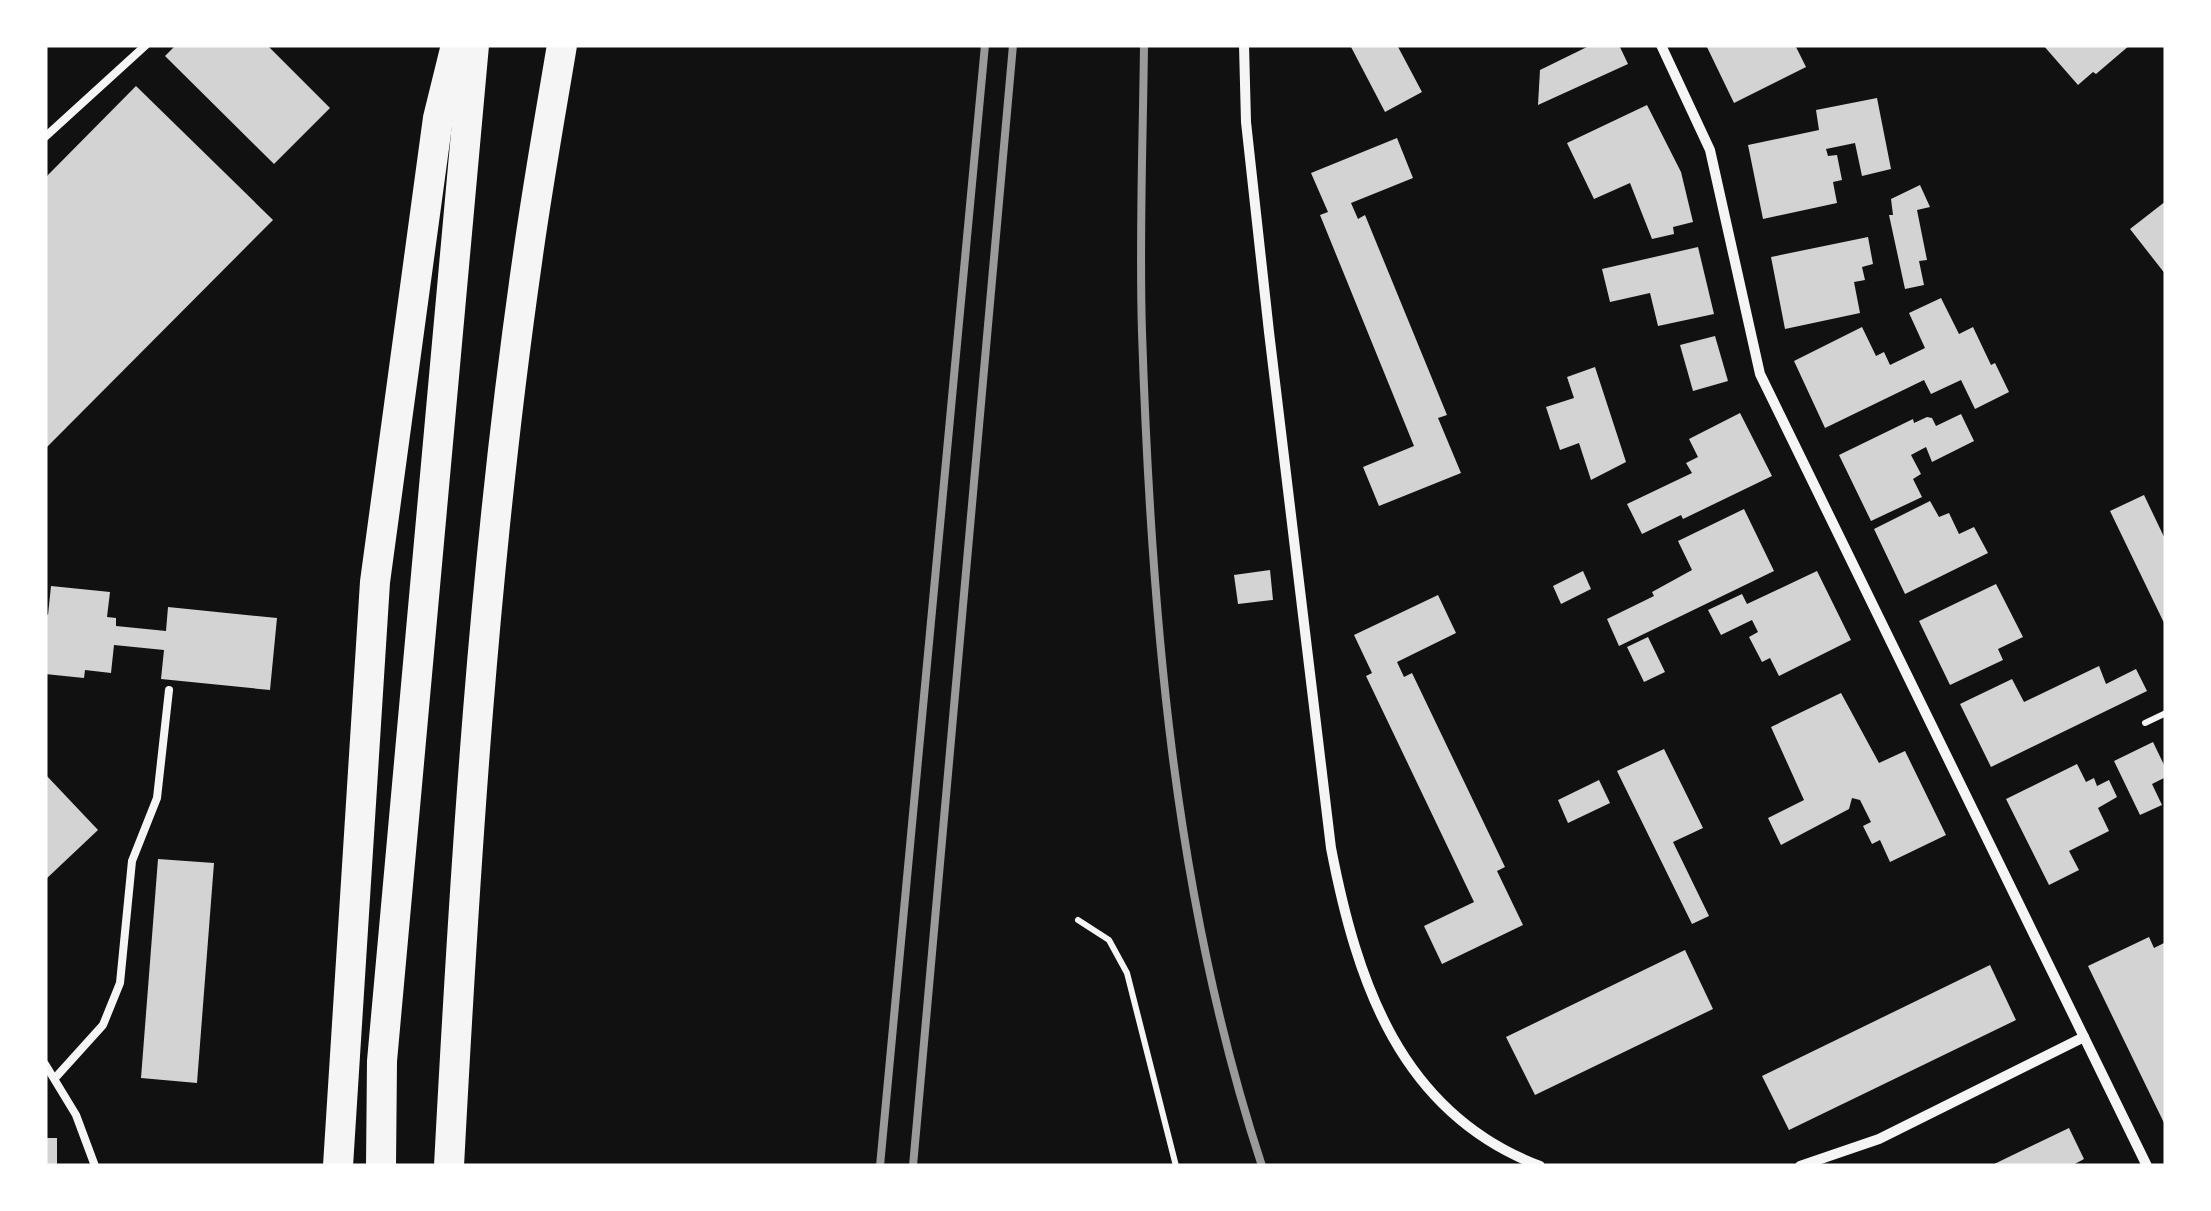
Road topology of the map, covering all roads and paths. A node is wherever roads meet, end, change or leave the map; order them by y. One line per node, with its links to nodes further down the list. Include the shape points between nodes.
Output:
1 (146, 45): 7 (lane)
2 (456, 45): 16 (highway, via 438,118 375,582)
3 (474, 45): 17 (highway, via 382,1061)
4 (562, 45): 18 (highway, via 526,263 488,606)
5 (1244, 45): 20 (street, via 1268,332 1345,922 1362,976 1405,1061 1472,1130)
6 (1662, 45): 12 (street, via 1710,150 1760,374)
7 (45, 137)
8 (169, 690): 14 (lane, via 157,798 132,861 120,983 103,1025)
9 (2166, 713): 10 (path)
10 (2144, 723)
11 (1078, 920): 19 (path, via 1108,940 1127,973)
12 (2084, 1037): 21 (street, via 1879,1139); 22 (street)
13 (45, 1064): 14 (lane)
14 (56, 1077): 15 (lane)
15 (94, 1166)
16 (338, 1166)
17 (381, 1166)
18 (449, 1166)
19 (1176, 1166)
20 (1540, 1166)
21 (1800, 1166)
22 (2147, 1166)

